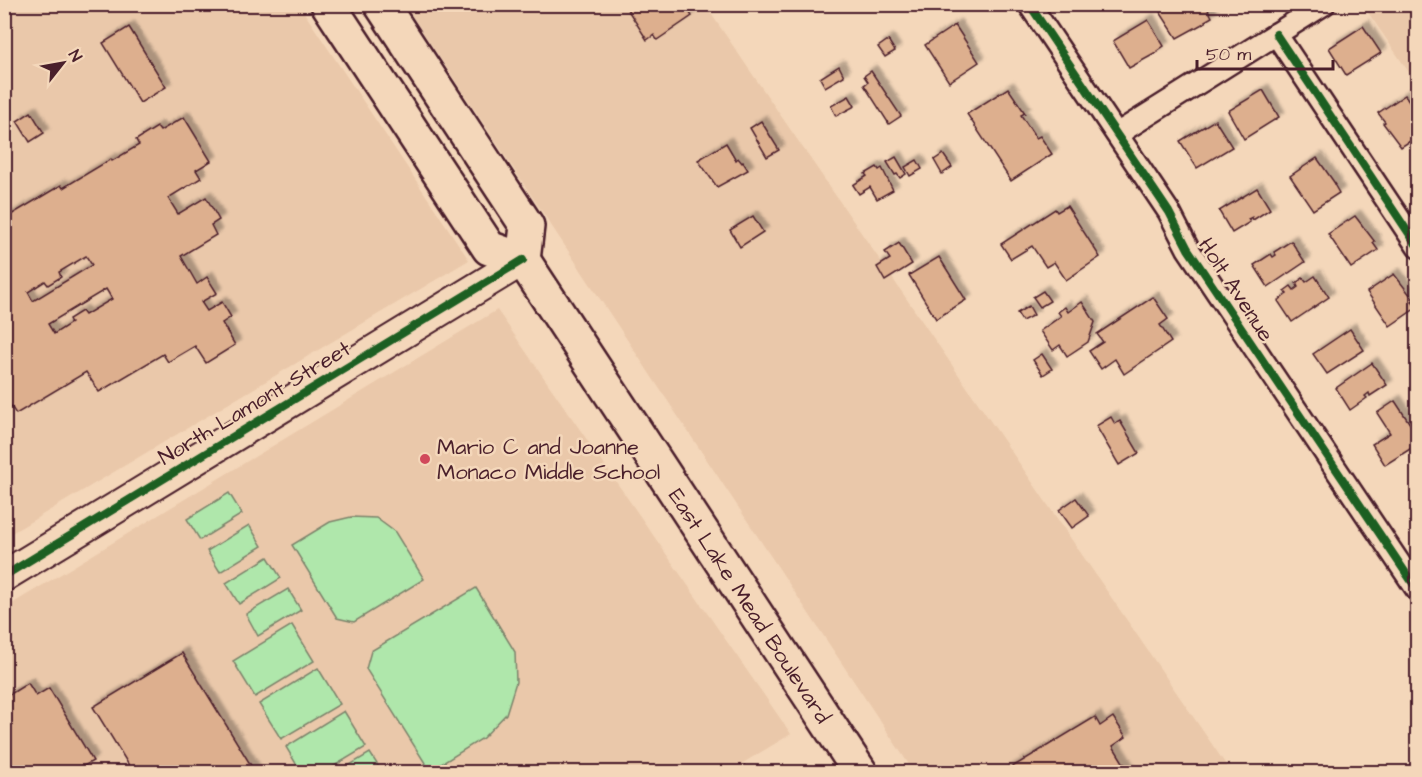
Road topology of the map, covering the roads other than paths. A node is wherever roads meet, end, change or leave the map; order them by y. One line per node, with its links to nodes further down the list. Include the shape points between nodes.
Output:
1 (328, 4): 10 (main road, via 489,248)
2 (354, 4): 7 (main road, via 387,54)
3 (381, 4): 7 (main road)
4 (1029, 4): 8 (street, Holt Avenue)
5 (1324, 4): 6 (street)
6 (1276, 34): 8 (street); 9 (street)
7 (433, 84): 10 (main road, via 527,226)
8 (1117, 134): 12 (street, Holt Avenue, via 1188,249)
9 (1418, 247)
10 (523, 260): 11 (street, North Lamont Street); 13 (main road, East Lake Mead Boulevard)
11 (4, 576)
12 (1418, 591)
13 (860, 772)

